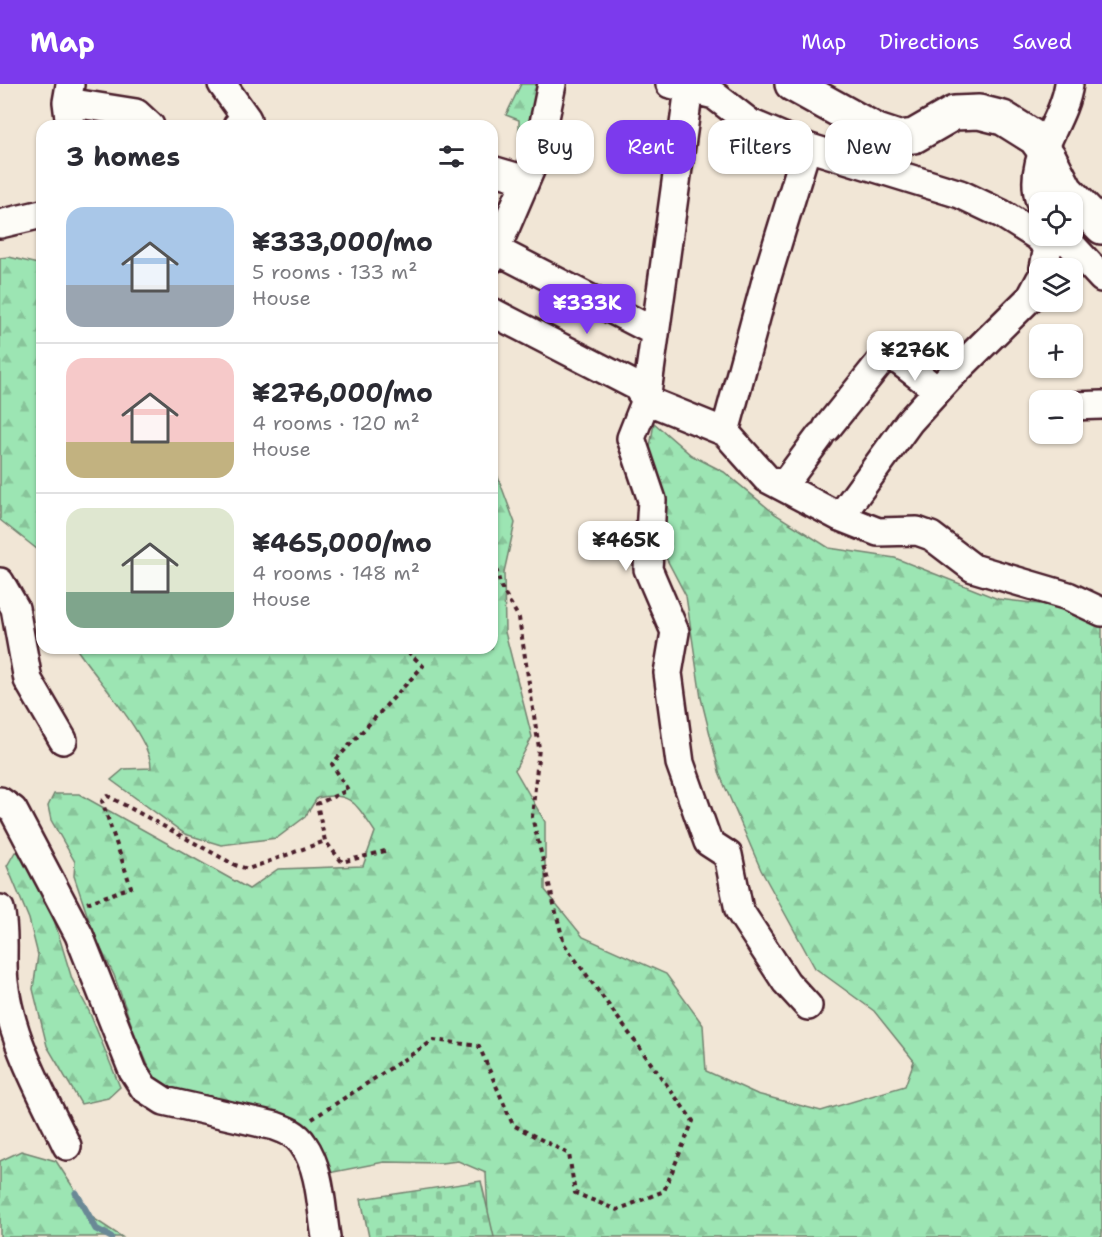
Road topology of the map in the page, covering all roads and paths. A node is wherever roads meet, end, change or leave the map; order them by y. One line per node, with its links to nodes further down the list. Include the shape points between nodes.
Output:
1 (224, 84): 8 (street)
2 (552, 84): 14 (street, via 538,152)
3 (1069, 84): 10 (street)
4 (795, 85): 10 (main road, via 890,136 914,136 954,113 979,112 1015,123)
5 (680, 86): 9 (street, via 714,95); 26 (street)
6 (69, 104): 7 (street, via 136,113)
7 (144, 120)
8 (246, 120)
9 (746, 120)
10 (1043, 148): 15 (street, via 1036,174); 18 (main road, via 1066,190)
11 (813, 149): 22 (street, via 960,194 1037,236 1048,247)
12 (498, 172): 14 (street)
13 (799, 174): 31 (street)
14 (526, 180): 19 (street)
15 (1039, 192)
16 (36, 215): 17 (street)
17 (0, 224)
18 (1102, 227)
19 (498, 246)
20 (1072, 246): 23 (street)
21 (498, 257): 26 (street)
22 (1046, 258)
23 (1102, 278)
24 (1029, 299): 27 (street)
25 (498, 315): 28 (street, via 636,386)
26 (655, 332): 28 (street)
27 (937, 390): 32 (street, via 888,352); 33 (street)
28 (646, 400): 31 (street); 44 (street, via 631,438 652,500 648,569 675,632 668,674 680,763 708,842 728,855 739,910 786,982)
29 (1102, 405): 30 (street)
30 (1083, 406)
31 (725, 432): 32 (street, via 766,478)
32 (783, 486): 33 (street)
33 (840, 517): 36 (street, via 878,532 917,531 931,536 974,568 1068,596)
34 (498, 576): 45 (path, via 519,618 539,748 532,817 564,944 693,1121 664,1191 617,1210 575,1193 569,1154 513,1125 479,1046 434,1040)
35 (0, 582): 38 (street, via 15,608 28,680)
36 (1102, 612)
37 (410, 654): 40 (path, via 423,666 332,764 348,790 317,804)
38 (63, 740)
39 (0, 801): 45 (street, via 13,810 79,935 133,1071 144,1088 164,1101)
40 (325, 841): 41 (path, via 342,862); 42 (path, via 248,869 108,796 102,801 131,887)
41 (386, 851)
42 (82, 905)
43 (0, 909): 46 (street, via 4,927 4,982 11,1015 28,1067)
44 (808, 1006)
45 (291, 1133): 47 (street, via 303,1143 309,1156 318,1184)
46 (67, 1146)
47 (326, 1237)

